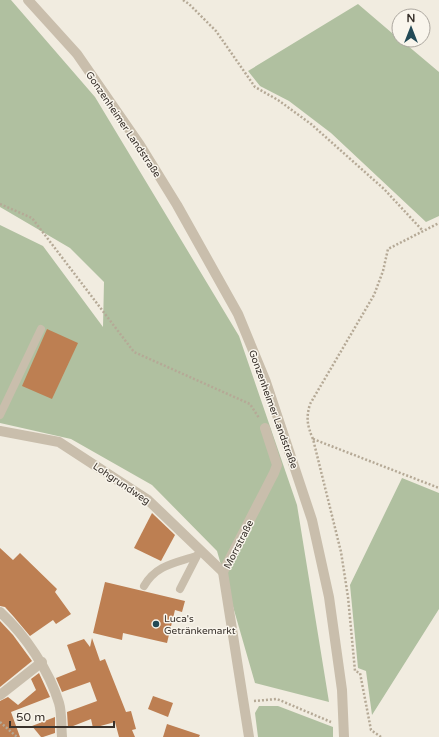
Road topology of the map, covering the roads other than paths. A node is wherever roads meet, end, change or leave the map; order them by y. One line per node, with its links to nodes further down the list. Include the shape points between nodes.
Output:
1 (28, 0): 15 (street, Gonzenheimer Landstraße, via 77,54 140,145 238,314 266,382 312,520 329,597 342,690)
2 (41, 329): 3 (lane)
3 (0, 415)
4 (265, 428): 7 (street, Morrstraße, via 276,465 274,473)
5 (0, 431): 6 (street, Lohgrundweg, via 59,442 148,500)
6 (199, 554): 7 (street, Lohgrundweg); 8 (lane, via 162,568 149,577); 9 (lane)
7 (223, 572): 14 (street, Morrstraße)
8 (144, 586)
9 (180, 589)
10 (0, 612): 11 (street)
11 (42, 662): 12 (street); 13 (street, via 59,704)
12 (0, 696)
13 (62, 737)
14 (249, 737)
15 (344, 737)

